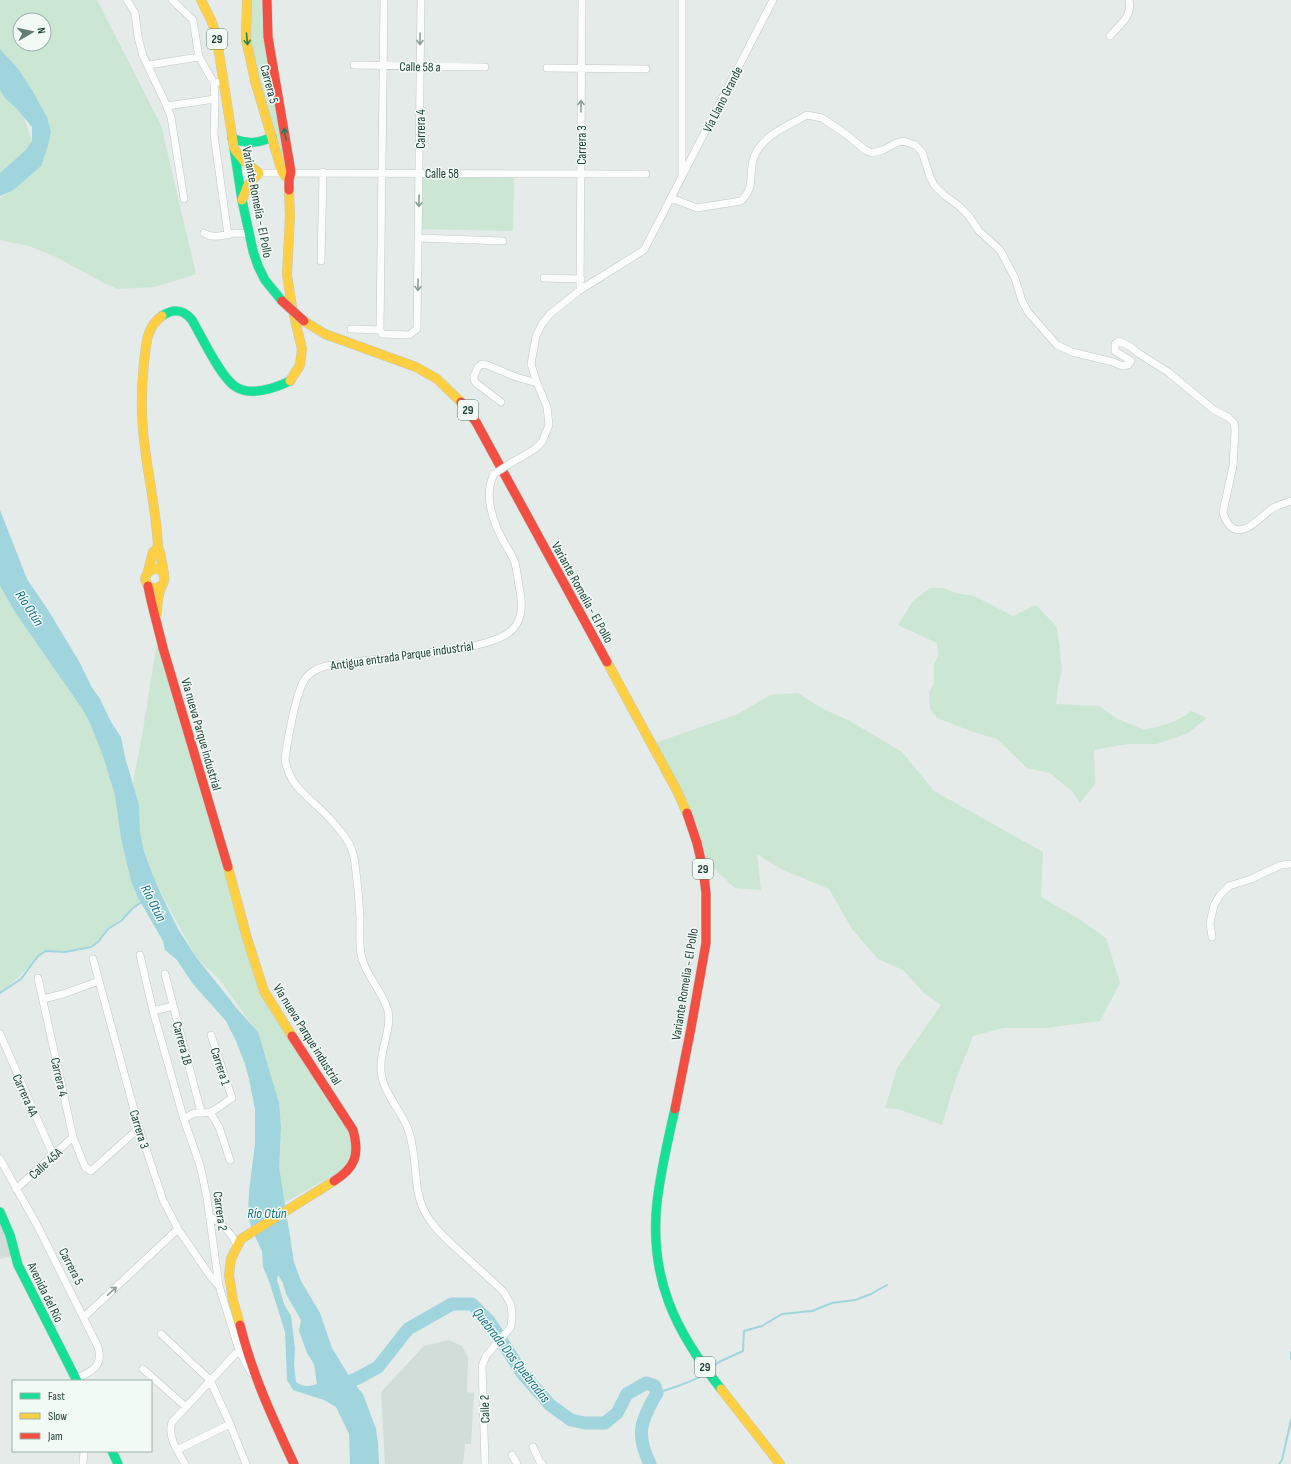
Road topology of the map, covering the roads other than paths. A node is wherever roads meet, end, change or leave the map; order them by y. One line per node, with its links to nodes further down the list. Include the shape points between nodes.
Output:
1 (127, 0): 14 (street, via 134,13 143,56)
2 (172, 0): 13 (street, via 192,20)
3 (201, 0): 22 (main road, Variante Romelia - El Pollo / 29, via 216,34)
4 (247, 0): 26 (main road, Carrera 5, one-way to 26, via 246,39 255,81)
5 (267, 0): 37 (main road, Carrera 5, one-way to 5, via 268,37)
6 (384, 0): 16 (street)
7 (421, 0): 17 (street, Carrera 4, one-way to 17)
8 (582, 0): 20 (street, Carrera 3)
9 (682, 0): 38 (street)
10 (773, 0): 38 (street, Vía Llano Grande)
11 (1129, 0): 12 (street, via 1129,14)
12 (1110, 36)
13 (199, 57): 14 (street); 23 (street)
14 (148, 65): 25 (street)
15 (354, 65): 16 (street, Calle 58 a)
16 (384, 66): 17 (street, Calle 58 a); 31 (street)
17 (420, 66): 18 (street, Calle 58 a); 34 (street, Carrera 4)
18 (485, 67)
19 (547, 68): 20 (street)
20 (582, 68): 21 (street); 35 (street, Carrera 3, one-way to 20)
21 (646, 69)
22 (223, 81): 23 (street); 27 (main road, Variante Romelia - El Pollo / 29)
23 (214, 83): 24 (street)
24 (215, 99): 25 (street); 44 (street, via 214,135)
25 (167, 106): 40 (street)
26 (272, 137): 27 (main road, via 256,144); 29 (main road, Carrera 5)
27 (232, 138): 28 (main road, Variante Romelia - El Pollo / 29)
28 (234, 149): 32 (main road, Variante Romelia - El Pollo / 29); 33 (main road)
29 (282, 172): 33 (street); 37 (main road)
30 (322, 172): 31 (street, Calle 58); 37 (street, Calle 58); 47 (street)
31 (382, 172): 34 (street, Calle 58); 52 (street)
32 (238, 173): 33 (street); 41 (main road, Variante Romelia - El Pollo / 29)
33 (259, 173): 41 (main road, via 248,185)
34 (420, 173): 35 (street, Calle 58); 45 (street, Carrera 4, one-way to 45)
35 (581, 173): 36 (street, Calle 58); 49 (street, Carrera 3)
36 (646, 174)
37 (290, 176): 56 (main road, Vía nueva Parque industrial, via 287,275 302,349 300,365 290,381 274,388 253,392 237,388 225,377 186,312 175,309 167,312 150,329 142,384 143,434 157,522)
38 (682, 177): 39 (street, Vía Llano Grande)
39 (671, 198): 50 (street, Vía Llano Grande, via 644,250); 55 (street, via 697,208 741,201 749,191 754,158 762,144 773,134 807,115 822,118 872,153 896,143 916,144 922,152 934,185 960,206 979,231 1000,250 1015,278 1028,312 1057,345 1072,352 1122,366 1128,365 1130,361 1115,351 1115,344 1119,341 1168,372 1234,423 1233,466 1223,512 1224,519 1232,528 1240,530 1251,526 1272,509)
40 (184, 199)
41 (242, 200): 43 (main road, Variante Romelia - El Pollo / 29)
42 (204, 233): 44 (street, via 209,237)
43 (249, 234): 44 (street); 111 (main road, Variante Romelia - El Pollo / 29, bridge, via 258,266 265,280 282,301 304,321 325,334 416,367 437,379 464,404 626,696 676,789 690,821 703,869 706,893 706,943 657,1203 658,1265 671,1311 683,1335 699,1360)
44 (228, 235)
45 (419, 238): 46 (street); 52 (street, Carrera 4, one-way to 52, via 417,329 409,336 382,334)
46 (503, 241)
47 (321, 261)
48 (544, 278): 49 (street)
49 (580, 278): 50 (street, Carrera 3)
50 (580, 290): 53 (street, Antigua entrada Parque industrial, via 550,314 536,336 531,364)
51 (351, 329): 52 (street)
52 (380, 330)
53 (537, 383): 54 (street, via 487,365 478,366 474,376 476,383); 91 (street, Antigua entrada Parque industrial, bridge, via 550,417 542,442 494,474 489,484 498,530 516,568 522,604 513,629 504,636 469,647 317,668 300,688 285,760 295,786 333,822 354,854 361,956 381,993 388,1013 388,1026 381,1057 382,1078 411,1139 418,1192 423,1207 439,1232 504,1292 511,1305 511,1327)
54 (501, 402)
55 (1291, 501)
56 (158, 548): 57 (main road, Vía nueva Parque industrial, via 153,552); 58 (main road, Vía nueva Parque industrial)
57 (148, 571): 58 (main road, via 157,568); 60 (main road, Vía nueva Parque industrial, via 144,579)
58 (164, 574): 59 (main road, Vía nueva Parque industrial, via 165,580)
59 (162, 585): 60 (main road, via 155,589); 61 (main road, Vía nueva Parque industrial)
60 (148, 586): 61 (main road, Vía nueva Parque industrial)
61 (156, 616): 86 (main road, Vía nueva Parque industrial, via 163,648 264,991 353,1130 356,1144 351,1168)
62 (1291, 864): 63 (street, via 1281,865 1251,880 1229,886 1214,905 1210,923)
63 (1212, 937)
64 (140, 955): 71 (street, Carrera 2)
65 (93, 959): 68 (street, Carrera 3)
66 (165, 974): 70 (street, Carrera 1B)
67 (38, 978): 69 (street, Carrera 4)
68 (99, 981): 69 (street); 77 (street, Carrera 3)
69 (43, 999): 78 (street, Carrera 4)
70 (173, 1006): 71 (street); 74 (street, Carrera 1B)
71 (152, 1011): 76 (street, Carrera 2)
72 (0, 1034): 79 (street, Carrera 4A)
73 (211, 1035): 75 (street, Carrera 1, via 232,1098)
74 (201, 1112): 75 (street); 76 (street, via 189,1115)
75 (210, 1112): 81 (street, via 219,1127)
76 (184, 1120): 84 (street, Carrera 2, via 200,1165)
77 (139, 1128): 78 (street, Carrera 4, via 91,1171 85,1167); 85 (street, Carrera 3, via 163,1200)
78 (73, 1137): 79 (street, Calle 45A)
79 (53, 1155): 82 (street, Calle 45A)
80 (0, 1159): 82 (street, Carrera 5)
81 (230, 1160)
82 (16, 1189): 88 (street, Carrera 5)
83 (0, 1212): 93 (main road, Avenida del Río, via 10,1235 18,1265)
84 (209, 1216): 86 (street, via 224,1226); 87 (street, Carrera 2)
85 (178, 1229): 87 (street, Carrera 3); 88 (street, one-way to 85)
86 (239, 1242): 95 (main road, via 231,1259 229,1275 245,1346)
87 (219, 1286): 90 (street, Carrera 2)
88 (84, 1317): 93 (street, Carrera 5, via 98,1347 100,1360 93,1370)
89 (161, 1334): 94 (street)
90 (239, 1350): 94 (street); 95 (street, Carrera 2)
91 (486, 1356): 108 (street, Calle 2, via 482,1366)
92 (143, 1369): 96 (street)
93 (76, 1380)
94 (210, 1380): 96 (street); 97 (street)
95 (267, 1406): 107 (main road, Carrera 2)
96 (186, 1407): 99 (street, via 172,1422 170,1429)
97 (230, 1424): 99 (street); 106 (street)
98 (533, 1447): 110 (street)
99 (177, 1450): 105 (street)
100 (84, 1452): 103 (street)
101 (112, 1452): 104 (main road)
102 (512, 1455): 109 (street)
103 (83, 1464)
104 (118, 1464)
105 (185, 1464)
106 (246, 1464)
107 (294, 1464)
108 (485, 1464)
109 (517, 1464)
110 (542, 1464)
111 (780, 1464)

